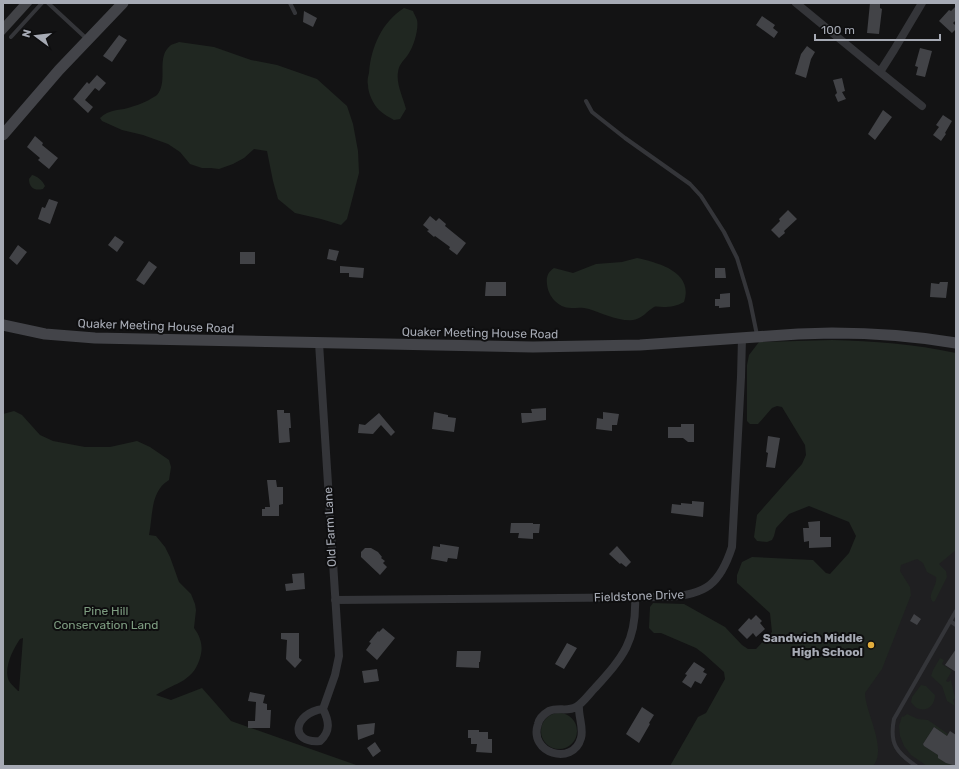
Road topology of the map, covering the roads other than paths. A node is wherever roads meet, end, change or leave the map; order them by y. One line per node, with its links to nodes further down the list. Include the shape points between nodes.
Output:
1 (42, 3): 8 (lane)
2 (48, 3): 9 (lane)
3 (123, 3): 9 (main road)
4 (290, 3): 7 (lane)
5 (796, 3): 10 (street)
6 (922, 3): 10 (street)
7 (295, 13)
8 (11, 37)
9 (87, 39): 13 (main road)
10 (880, 72): 12 (street)
11 (586, 101): 15 (lane, via 592,112 608,126 690,184 701,196 737,258 750,301)
12 (922, 106)
13 (4, 132)
14 (3, 325): 17 (main road, Quaker Meeting House Road, via 45,334 95,338)
15 (757, 337): 16 (main road, Quaker Meeting House Road); 18 (main road, Quaker Meeting House Road, via 856,333)
16 (742, 338): 17 (main road, Quaker Meeting House Road, via 640,345 556,347); 19 (street, Fieldstone Drive, via 732,547 727,562 711,584 699,592 686,596)
17 (318, 343): 20 (street, Old Farm Lane)
18 (956, 343)
19 (635, 597): 20 (street, Fieldstone Drive); 24 (street, via 635,622 628,646)
20 (335, 600): 25 (street, Old Farm Lane, via 339,656)
21 (956, 612): 22 (lane)
22 (950, 621): 23 (lane); 26 (lane, via 894,719 893,735 896,748)
23 (956, 625)
24 (579, 705): 24 (street, via 569,710 557,709 548,712 539,721 536,735 544,749 558,755 571,752 577,746 582,733)
25 (323, 709)
26 (916, 766)

